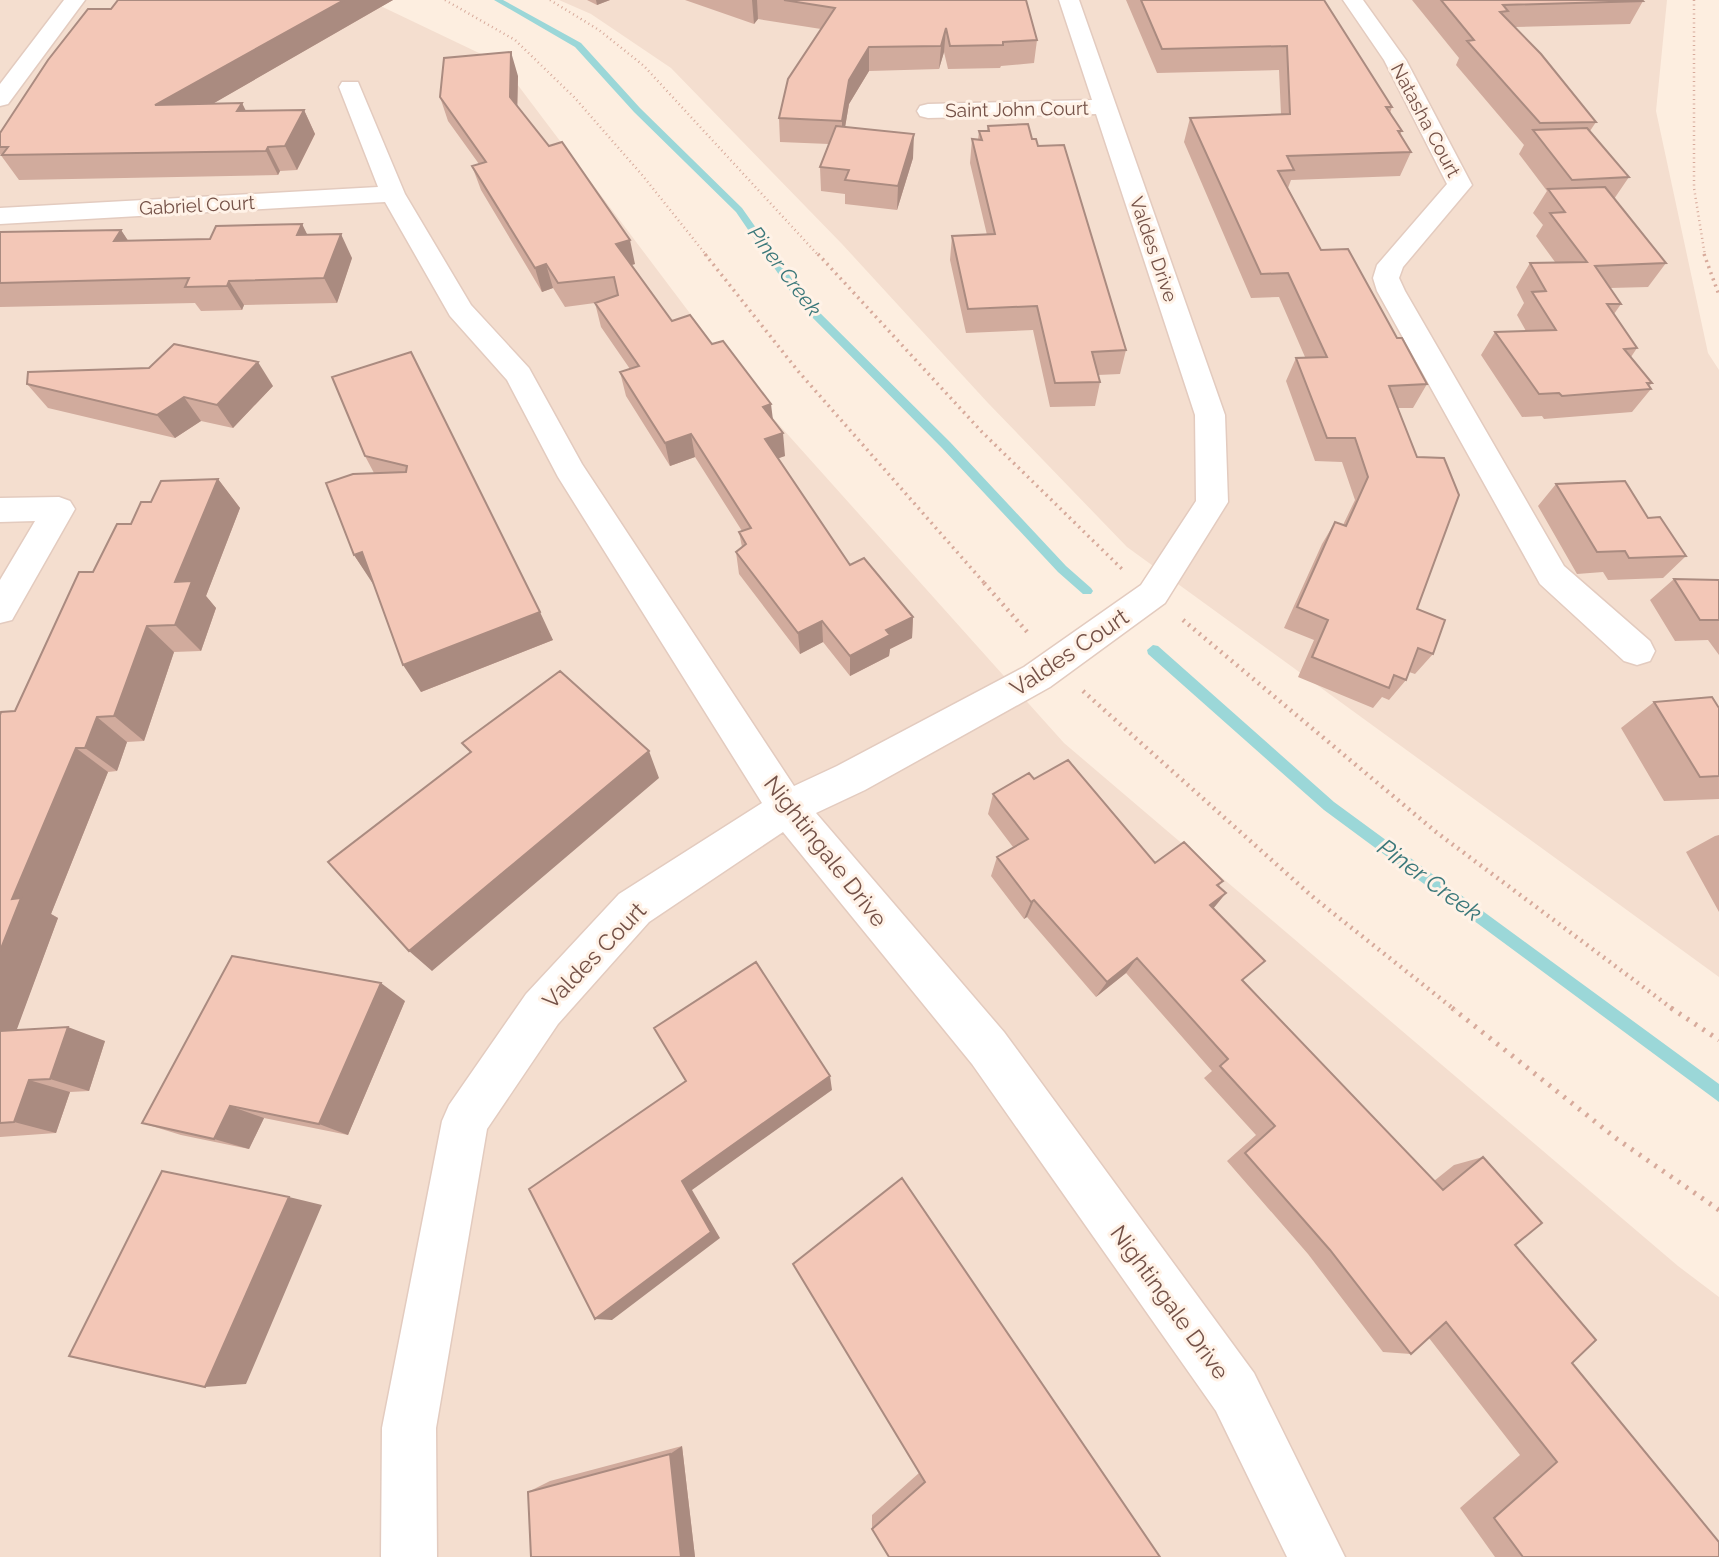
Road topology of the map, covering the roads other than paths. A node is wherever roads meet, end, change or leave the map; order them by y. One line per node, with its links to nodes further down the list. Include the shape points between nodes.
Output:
1 (75, 0): 5 (street)
2 (1069, 0): 6 (street, Valdes Drive)
3 (1353, 0): 13 (street, Natasha Court, via 1395,60 1461,185 1391,265 1386,278 1552,575)
4 (350, 87): 8 (street, Nightingale Drive)
5 (0, 99)
6 (1106, 107): 7 (street, Saint John Court); 10 (street, Valdes Drive, via 1210,415)
7 (929, 111)
8 (393, 194): 9 (street, Gabriel Court); 14 (street, Nightingale Drive, via 460,310 519,376 569,469)
9 (0, 216)
10 (1212, 502): 14 (street, Valdes Court, via 1153,594 1142,602 1037,677)
11 (0, 510): 12 (street, via 59,509)
12 (0, 610)
13 (1637, 651)
14 (787, 808): 15 (street, Valdes Court, via 634,908 542,1009 465,1121 409,1428); 16 (street, Nightingale Drive, via 988,1048 1235,1392)
15 (409, 1557)
16 (1317, 1557)

